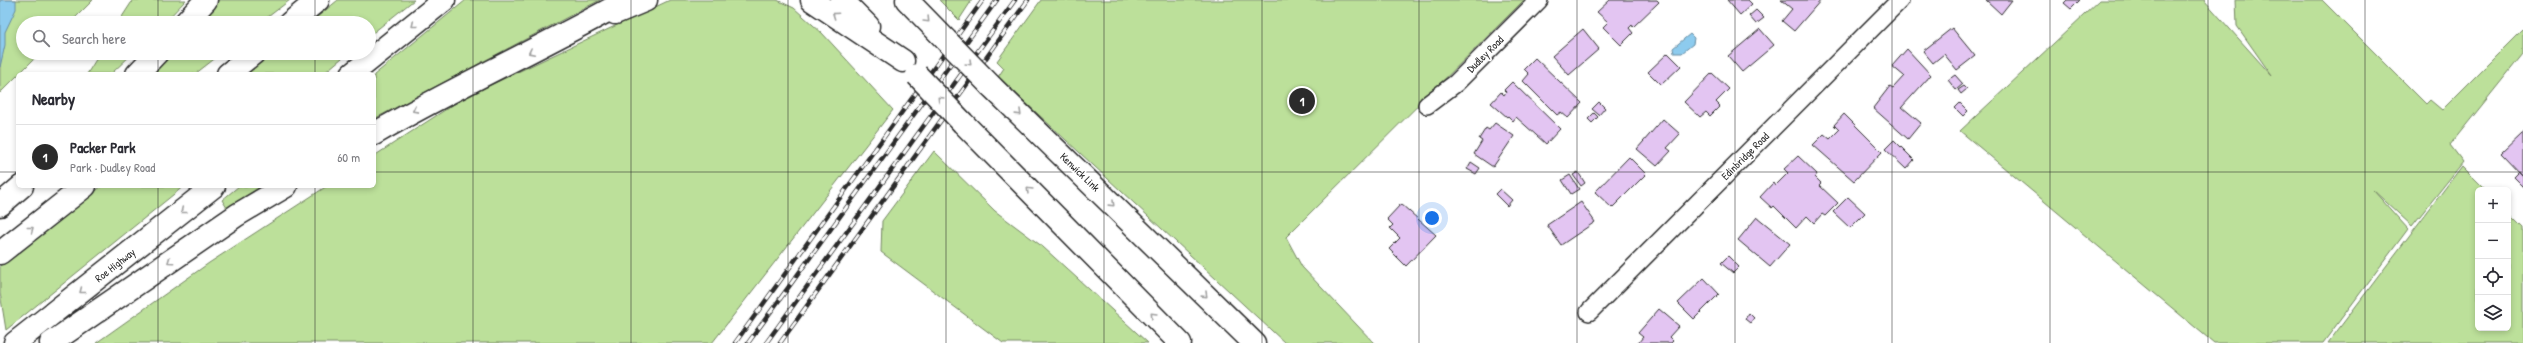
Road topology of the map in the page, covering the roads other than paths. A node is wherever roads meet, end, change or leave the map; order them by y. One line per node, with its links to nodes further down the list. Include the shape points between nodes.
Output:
1 (206, 0): 11 (highway)
2 (318, 0): 12 (highway)
3 (444, 0): 14 (highway, one-way to 14)
4 (627, 0): 13 (highway)
5 (646, 0): 13 (highway)
6 (812, 0): 18 (highway, one-way to 6)
7 (842, 0): 18 (highway)
8 (907, 0): 34 (highway, Kenwick Link, one-way to 34, bridge, via 991,86)
9 (1539, 0): 22 (street, Dudley Road, via 1456,83)
10 (1900, 0): 30 (street, Edinbridge Road)
11 (191, 16)
12 (299, 16)
13 (566, 35): 23 (highway, one-way to 23)
14 (376, 55)
15 (150, 60): 19 (highway)
16 (245, 60): 20 (highway)
17 (369, 60): 21 (highway, one-way to 21)
18 (910, 68): 33 (highway, one-way to 18, bridge)
19 (139, 72)
20 (230, 72)
21 (354, 72)
22 (1427, 105)
23 (376, 133)
24 (20, 188): 28 (highway)
25 (82, 188): 29 (highway, one-way to 25)
26 (211, 188): 31 (highway, Roe Highway, one-way to 31)
27 (283, 188): 32 (highway, one-way to 32, via 237,215)
28 (0, 205)
29 (0, 253)
30 (1590, 312)
31 (15, 343)
32 (51, 343)
33 (1180, 343)
34 (1254, 343)

